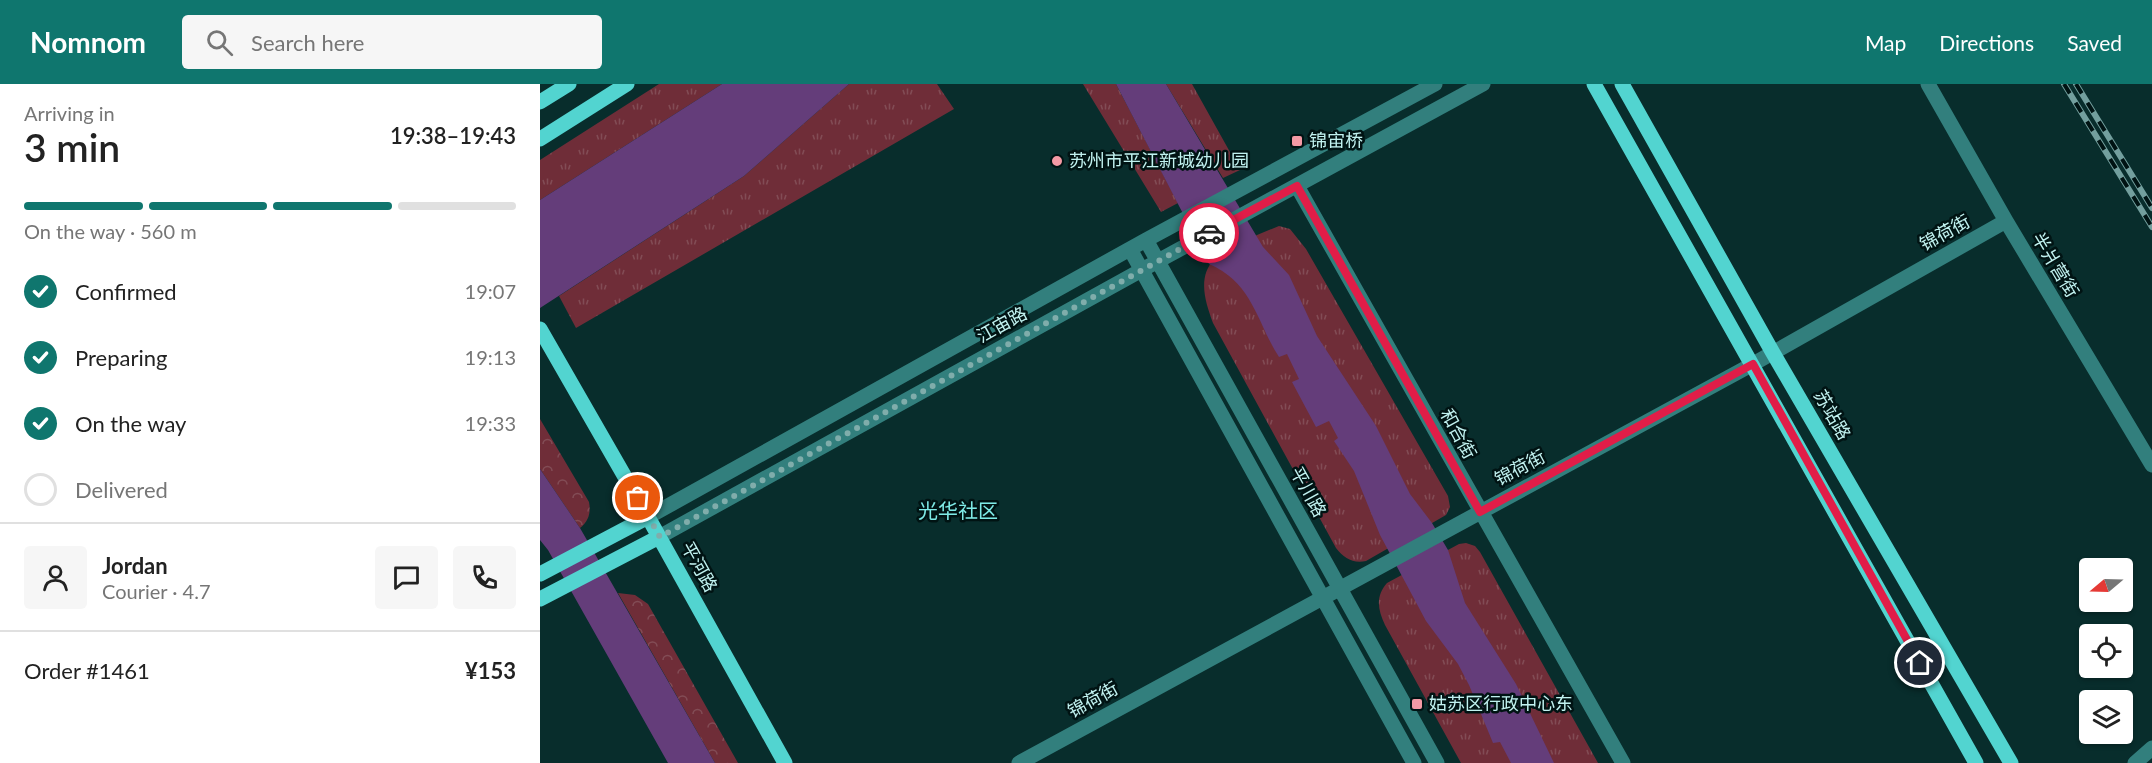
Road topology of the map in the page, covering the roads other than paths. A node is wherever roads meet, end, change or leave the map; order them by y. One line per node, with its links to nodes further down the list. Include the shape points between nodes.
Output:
1 (569, 84): 8 (main road)
2 (627, 84): 9 (main road)
3 (1435, 84): 12 (street, 江宙路)
4 (1483, 84): 10 (street, 江宙路)
5 (1594, 84): 18 (main road)
6 (1622, 84): 17 (main road, 苏站路)
7 (1928, 84): 11 (street, 半爿营街)
8 (540, 102)
9 (540, 139)
10 (1297, 186): 14 (street, 江宙路); 20 (street, 和合街)
11 (2006, 221): 17 (street, 锦荷街); 19 (street, 半爿营街)
12 (1146, 240): 13 (street, 江宙路); 14 (street, 平川路)
13 (1130, 249): 15 (street); 21 (street, 江宙路)
14 (1158, 261): 15 (street, 江宙路); 24 (street, 平川路)
15 (1141, 270): 22 (street, 江宙路); 25 (street)
16 (540, 329): 21 (main road, 平河路)
17 (1773, 353): 18 (street, 锦荷街); 34 (main road, 苏站路)
18 (1753, 364): 20 (street, 锦荷街); 33 (main road)
19 (2152, 465)
20 (1480, 512): 24 (street, 锦荷街); 32 (street, 和合街)
21 (648, 517): 22 (main road, 平河路); 23 (main road, 江宙路)
22 (660, 537): 26 (main road, 江宙路); 28 (main road, 平河路)
23 (546, 571)
24 (1339, 588): 25 (street, 锦荷街); 31 (street, 平川路)
25 (1322, 598): 29 (street, 锦荷街); 30 (street)
26 (540, 599)
27 (2152, 748): 35 (street)
28 (785, 763)
29 (1019, 763)
30 (1414, 763)
31 (1437, 763)
32 (1623, 763)
33 (1976, 763)
34 (2011, 763)
35 (2135, 763)

